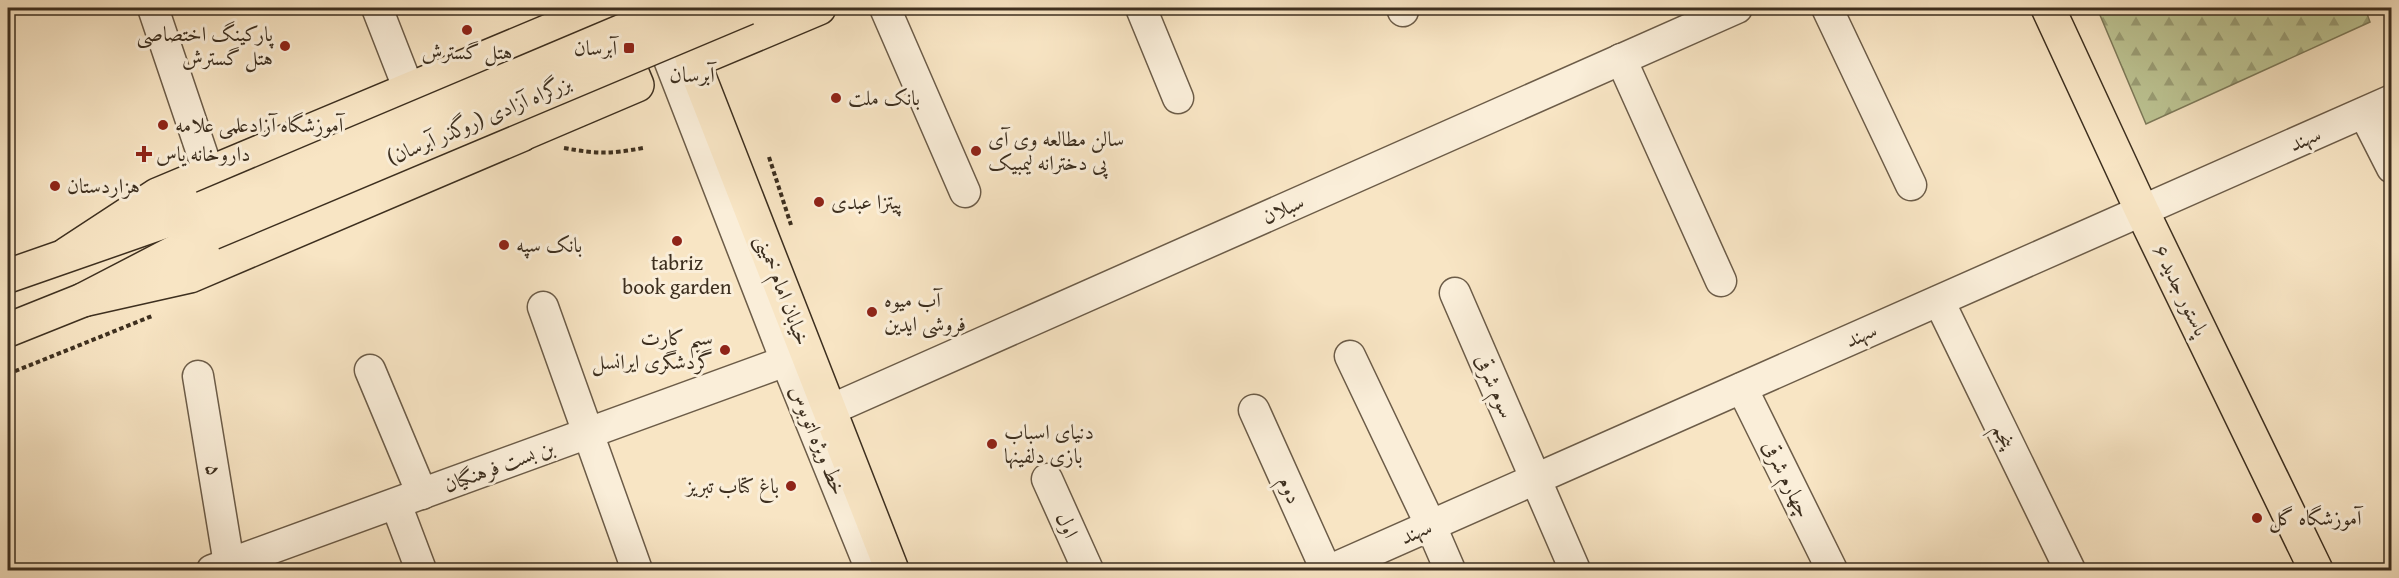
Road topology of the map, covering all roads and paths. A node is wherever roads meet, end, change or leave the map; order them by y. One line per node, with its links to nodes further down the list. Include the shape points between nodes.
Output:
1 (153, 8): 22 (street)
2 (377, 8): 16 (street)
3 (604, 8): 13 (main road); 20 (main road, via 637,85)
4 (648, 8): 36 (street, خط ویژه اتوبوس)
5 (678, 8): 15 (main road, خیابان امام خمینی); 26 (main road, بزرگراه آزادی (روگذر آبرسان), bridge)
6 (747, 8): 26 (main road, بزرگراه آزادی (روگذر آبرسان), bridge)
7 (819, 8): 15 (main road)
8 (885, 8): 24 (street)
9 (1141, 8): 17 (street)
10 (1737, 8): 14 (street, سبلان)
11 (1827, 8): 23 (street)
12 (2048, 8): 25 (main road, پاستور جدید ۶)
13 (495, 54): 16 (main road); 20 (main road, via 512,52 521,56 537,87 541,113)
14 (1621, 59): 29 (street); 40 (street, سبلان)
15 (693, 61): 36 (main road, خیابان امام خمینی)
16 (409, 90): 22 (main road)
17 (1178, 98)
18 (2391, 100): 19 (street, سهند)
19 (2364, 112): 21 (street); 25 (street, سهند)
20 (521, 135): 31 (main road, via 190,276)
21 (2391, 168)
22 (209, 174): 27 (main road, via 157,195)
23 (1911, 184)
24 (965, 192)
25 (2142, 211): 32 (street, سهند); 58 (main road, پاستور جدید ۶)
26 (207, 221): 27 (main road); 31 (main road)
27 (67, 255): 28 (main road)
28 (8, 276)
29 (1721, 281)
30 (1455, 293): 44 (street, سوم شرقی)
31 (83, 300): 34 (main road)
32 (1938, 301): 39 (street, سهند); 57 (street, پنجم)
33 (543, 307): 42 (street)
34 (12, 334)
35 (1350, 356): 46 (street)
36 (798, 360): 40 (main road, خیابان امام خمینی); 42 (street, بن بست فرهنگیان); 50 (street, خط ویژه اتوبوس)
37 (370, 370): 45 (street)
38 (198, 376): 47 (street, ۵)
39 (1742, 388): 44 (street, سهند); 56 (street, چهارم شرقی)
40 (830, 410): 51 (main road, خیابان امام خمینی)
41 (1254, 410): 53 (street, دوم)
42 (589, 433): 45 (street, بن بست فرهنگیان); 49 (street)
43 (1047, 479): 52 (street, اول)
44 (1536, 479): 46 (street, سهند); 55 (street, سوم شرقی)
45 (409, 499): 47 (street, بن بست فرهنگیان); 48 (street)
46 (1431, 526): 53 (street, سهند); 54 (street)
47 (224, 568)
48 (421, 570)
49 (637, 570)
50 (871, 570)
51 (892, 570)
52 (1088, 570)
53 (1328, 570)
54 (1450, 570)
55 (1575, 570)
56 (1832, 570)
57 (2070, 570)
58 (2316, 570)

